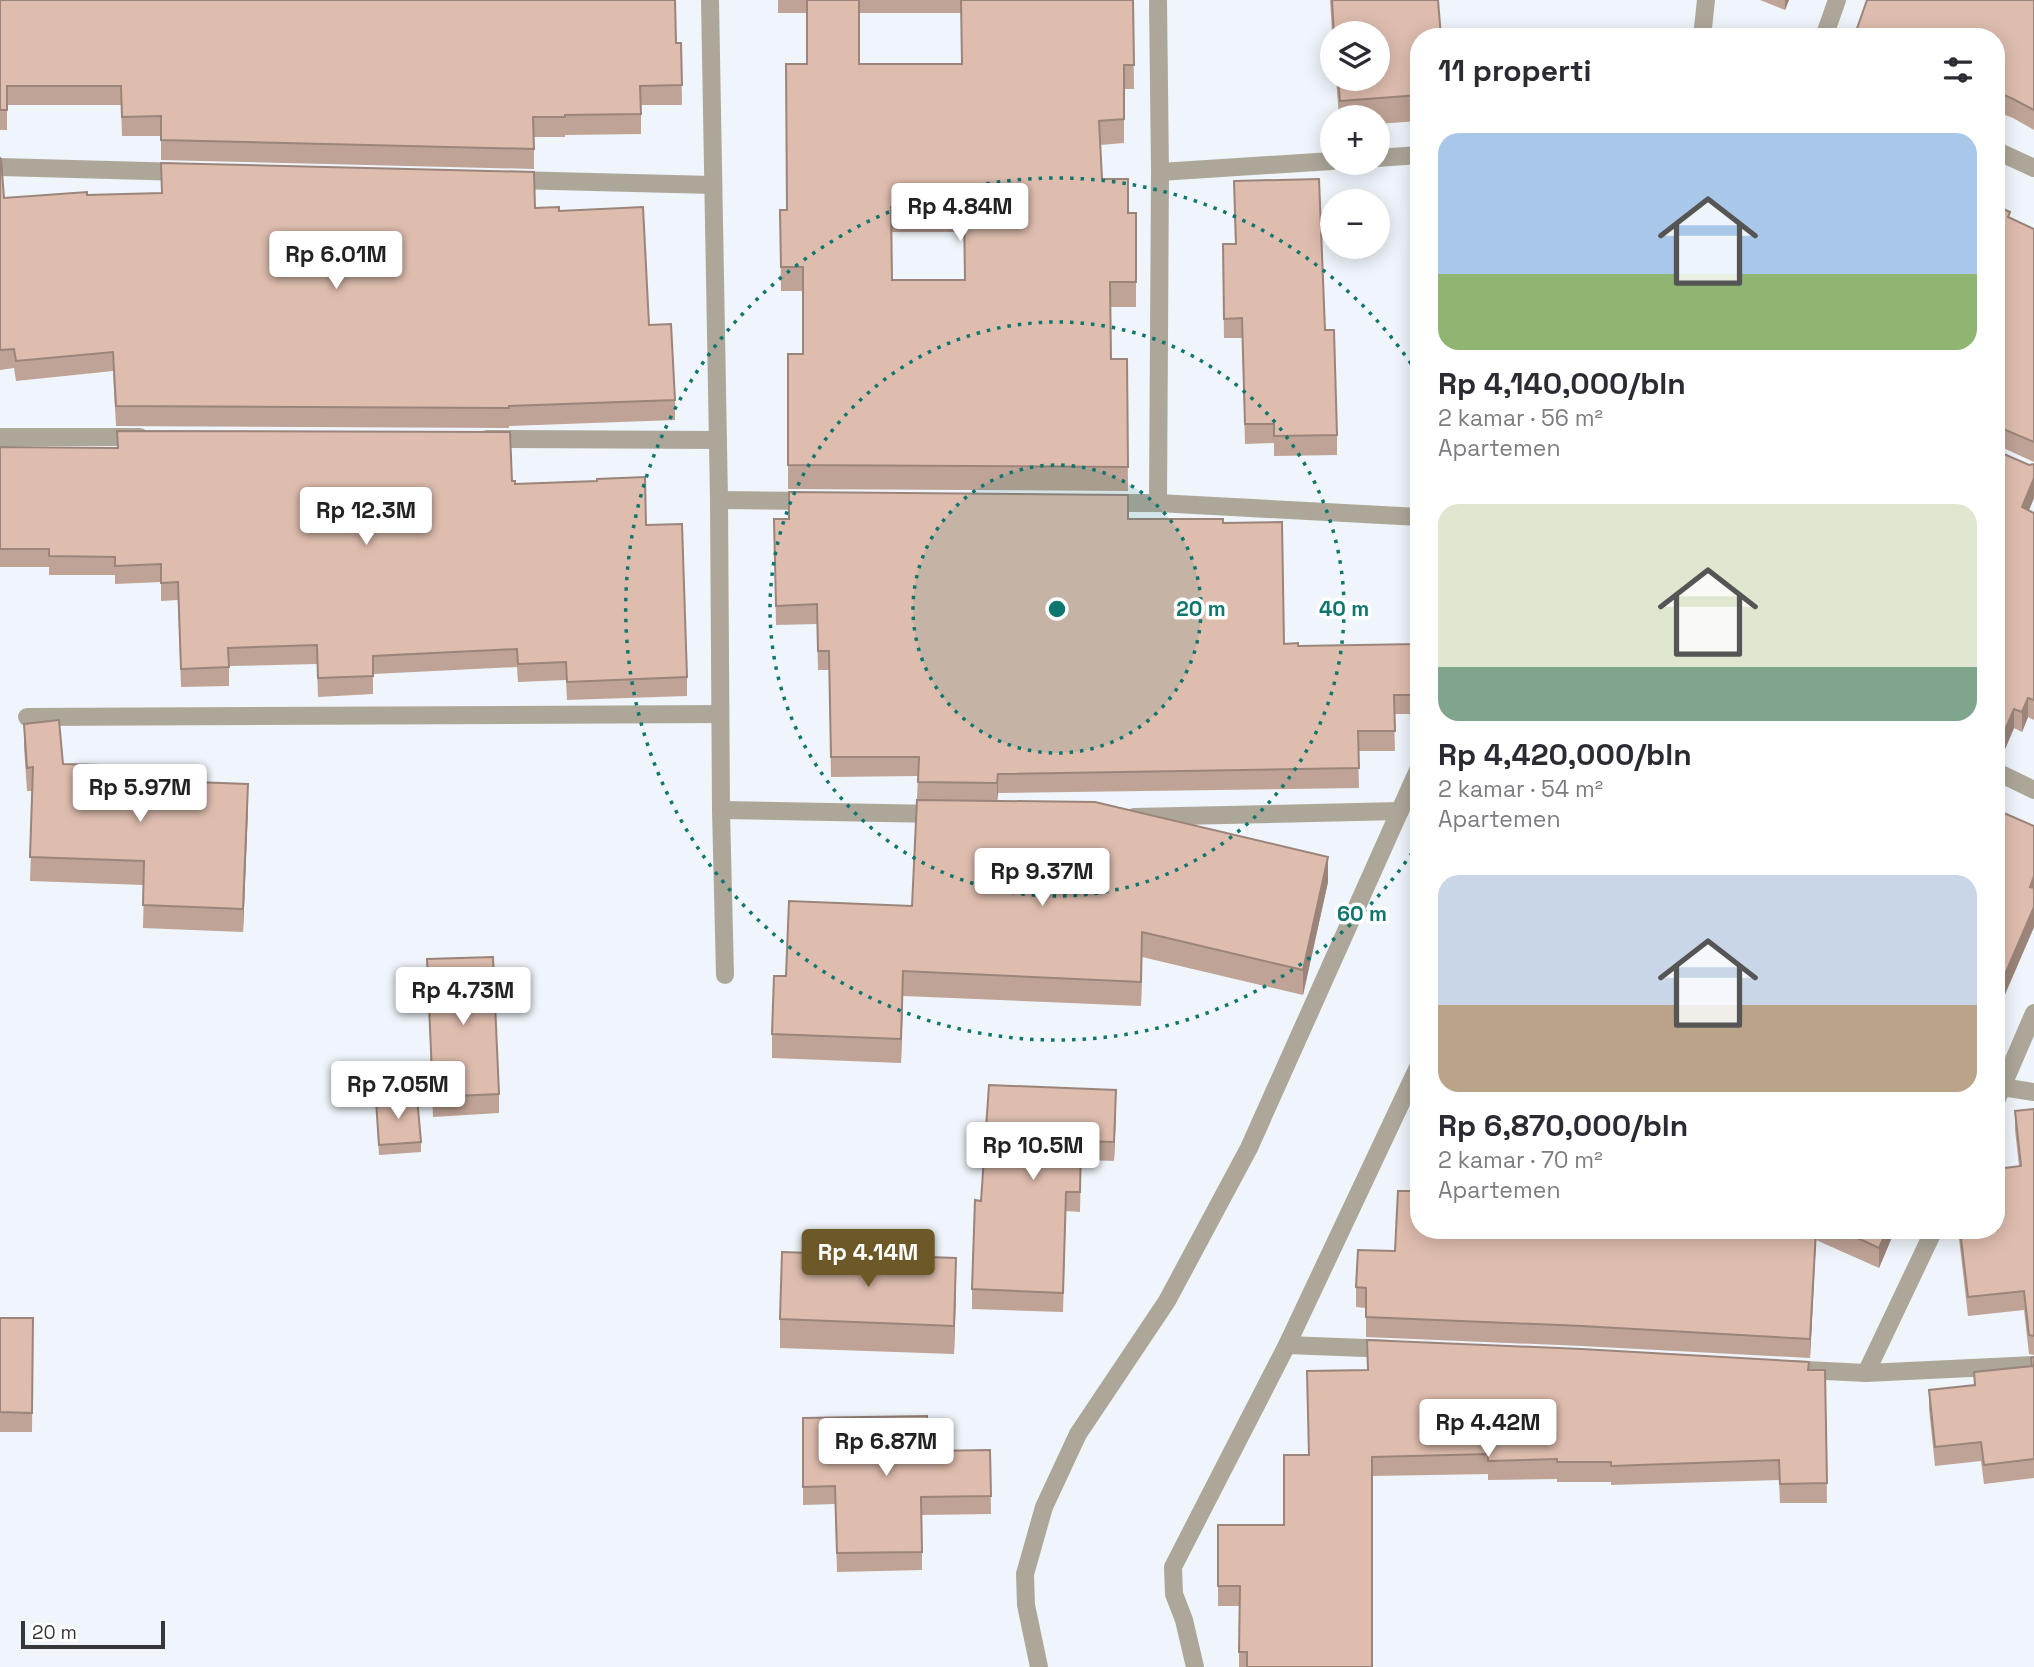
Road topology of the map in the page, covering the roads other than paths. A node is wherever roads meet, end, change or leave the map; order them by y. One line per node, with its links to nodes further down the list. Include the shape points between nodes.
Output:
1 (710, 0): 16 (street)
2 (1158, 0): 14 (street)
3 (1706, 0): 5 (street)
4 (1836, 0): 6 (street)
5 (1703, 28)
6 (1827, 28)
7 (2005, 154): 12 (street)
8 (1410, 156): 9 (street)
9 (1390, 157)
10 (1320, 162): 14 (street)
11 (0, 167): 13 (street)
12 (2034, 167)
13 (196, 172)
14 (1160, 172): 24 (street)
15 (489, 179): 16 (street)
16 (713, 185): 20 (street)
17 (0, 437): 18 (street)
18 (152, 437)
19 (470, 439): 20 (street)
20 (718, 440): 21 (street)
21 (719, 500): 22 (street); 26 (street)
22 (829, 501)
23 (1090, 503): 24 (street)
24 (1158, 503): 25 (street)
25 (1410, 517)
26 (720, 713): 27 (street); 31 (street)
27 (27, 717)
28 (2005, 776): 30 (street)
29 (1410, 788): 32 (street)
30 (2034, 790)
31 (721, 810): 33 (street); 35 (street)
32 (1400, 811): 34 (street); 47 (street, via 1249,1148 1167,1301 1078,1434 1044,1507 1025,1574 1026,1605)
33 (955, 814)
34 (1119, 817)
35 (725, 975)
36 (2034, 1013): 37 (street)
37 (2005, 1081)
38 (2034, 1092): 39 (street)
39 (2005, 1093)
40 (1410, 1100): 42 (street)
41 (1930, 1239): 46 (street)
42 (1287, 1345): 43 (street); 48 (street, via 1173,1567 1174,1594)
43 (1408, 1350)
44 (2034, 1365): 46 (street)
45 (1771, 1368): 46 (street)
46 (1866, 1373)
47 (1039, 1667)
48 (1195, 1667)

